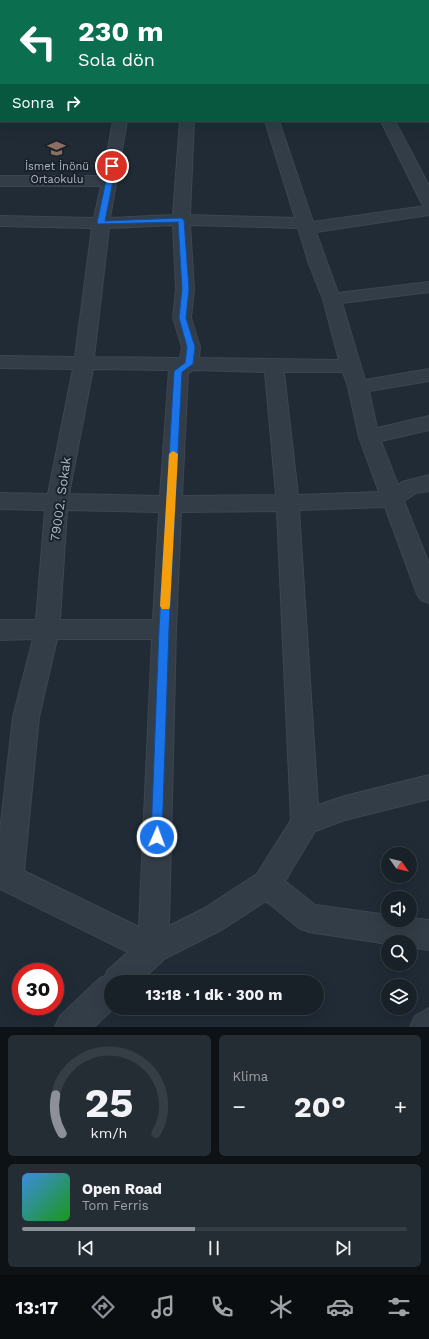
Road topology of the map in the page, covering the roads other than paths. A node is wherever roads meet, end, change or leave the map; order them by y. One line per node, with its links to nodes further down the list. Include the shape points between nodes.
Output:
1 (120, 122): 6 (street, 79002. Sokak)
2 (187, 122): 9 (street)
3 (272, 122): 12 (street)
4 (389, 122): 7 (street)
5 (0, 180): 6 (street)
6 (110, 181): 11 (street, 79002. Sokak)
7 (429, 202)
8 (429, 210): 12 (street)
9 (181, 220): 11 (street); 12 (street); 17 (street, via 185,289 182,318 191,347)
10 (0, 221): 11 (street)
11 (101, 223): 16 (street, 79002. Sokak)
12 (306, 225): 14 (street)
13 (429, 286): 14 (street)
14 (332, 300): 19 (street)
15 (0, 362): 16 (street)
16 (84, 364): 17 (street); 27 (street, 79002. Sokak)
17 (189, 364): 18 (street); 29 (street, via 178,371)
18 (274, 366): 19 (street); 28 (street)
19 (350, 366): 21 (street)
20 (429, 374): 21 (street)
21 (358, 387): 23 (street)
22 (429, 423): 23 (street)
23 (369, 437): 25 (street)
24 (429, 483): 25 (street, via 410,487)
25 (392, 499): 28 (street); 30 (street)
26 (0, 501): 27 (street)
27 (57, 502): 29 (street); 33 (street, 79002. Sokak)
28 (288, 503): 29 (street); 35 (street)
29 (170, 504): 31 (street)
30 (428, 585)
31 (164, 629): 33 (street); 39 (street)
32 (0, 630): 33 (street)
33 (47, 631): 36 (street, 79002. Sokak, via 26,717)
34 (429, 787): 35 (street, via 344,808)
35 (305, 822): 37 (street)
36 (4, 876): 39 (street)
37 (268, 884): 38 (street, via 309,918); 39 (street, via 213,919)
38 (429, 935)
39 (153, 949): 40 (street)
40 (125, 975)
41 (104, 996): 43 (street)
42 (429, 1024): 44 (street)
43 (71, 1027)
44 (426, 1027)

